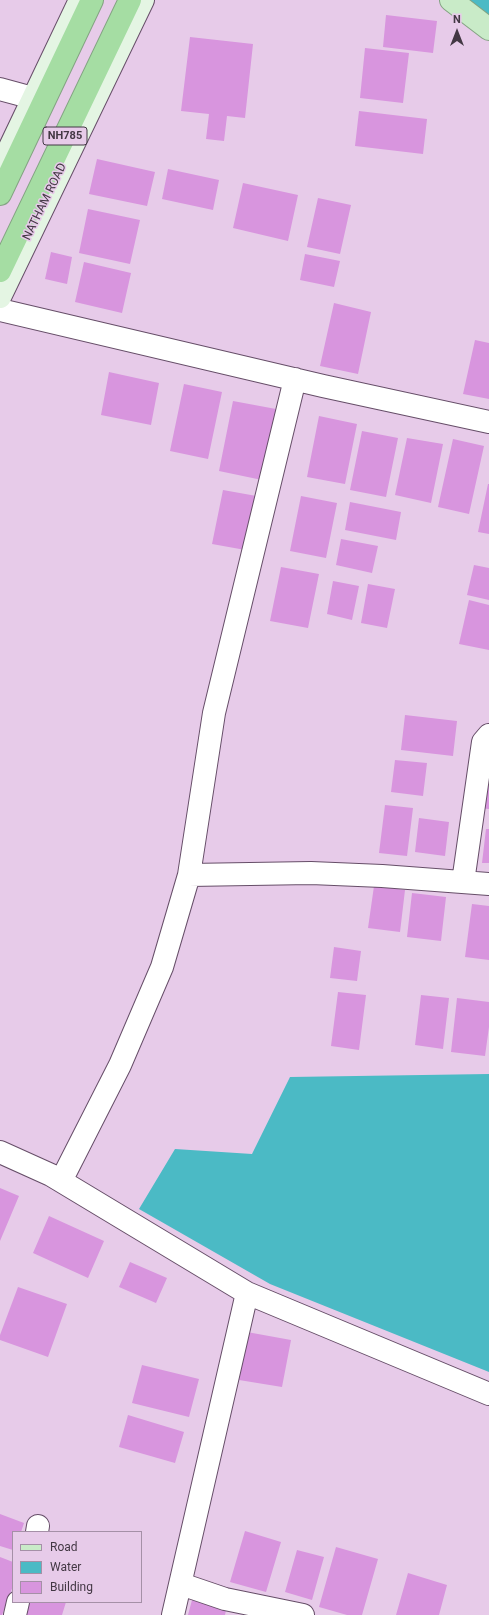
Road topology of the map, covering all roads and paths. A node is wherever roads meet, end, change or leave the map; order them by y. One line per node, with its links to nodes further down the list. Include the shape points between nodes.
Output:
1 (80, 0): 8 (main road)
2 (92, 0): 10 (highway, NH785)
3 (130, 0): 11 (highway, NH785)
4 (143, 0): 12 (main road, NATHAM ROAD)
5 (451, 0): 6 (main road)
6 (489, 29)
7 (0, 89): 8 (street)
8 (33, 98): 9 (main road)
9 (0, 168)
10 (0, 194)
11 (0, 271)
12 (0, 297)
13 (0, 310): 14 (street)
14 (295, 379): 15 (street); 17 (street, via 214,713)
15 (489, 422)
16 (489, 735): 18 (street, via 483,742)
17 (189, 875): 18 (street, via 311,872); 21 (street, via 162,967 120,1065)
18 (463, 882): 19 (street)
19 (489, 884)
20 (0, 1152): 21 (street)
21 (60, 1181): 22 (street)
22 (247, 1293): 23 (street); 24 (street)
23 (489, 1394)
24 (181, 1584): 27 (street); 28 (street, via 225,1599)
25 (18, 1603): 26 (street)
26 (15, 1615)
27 (173, 1615)
28 (303, 1615)

